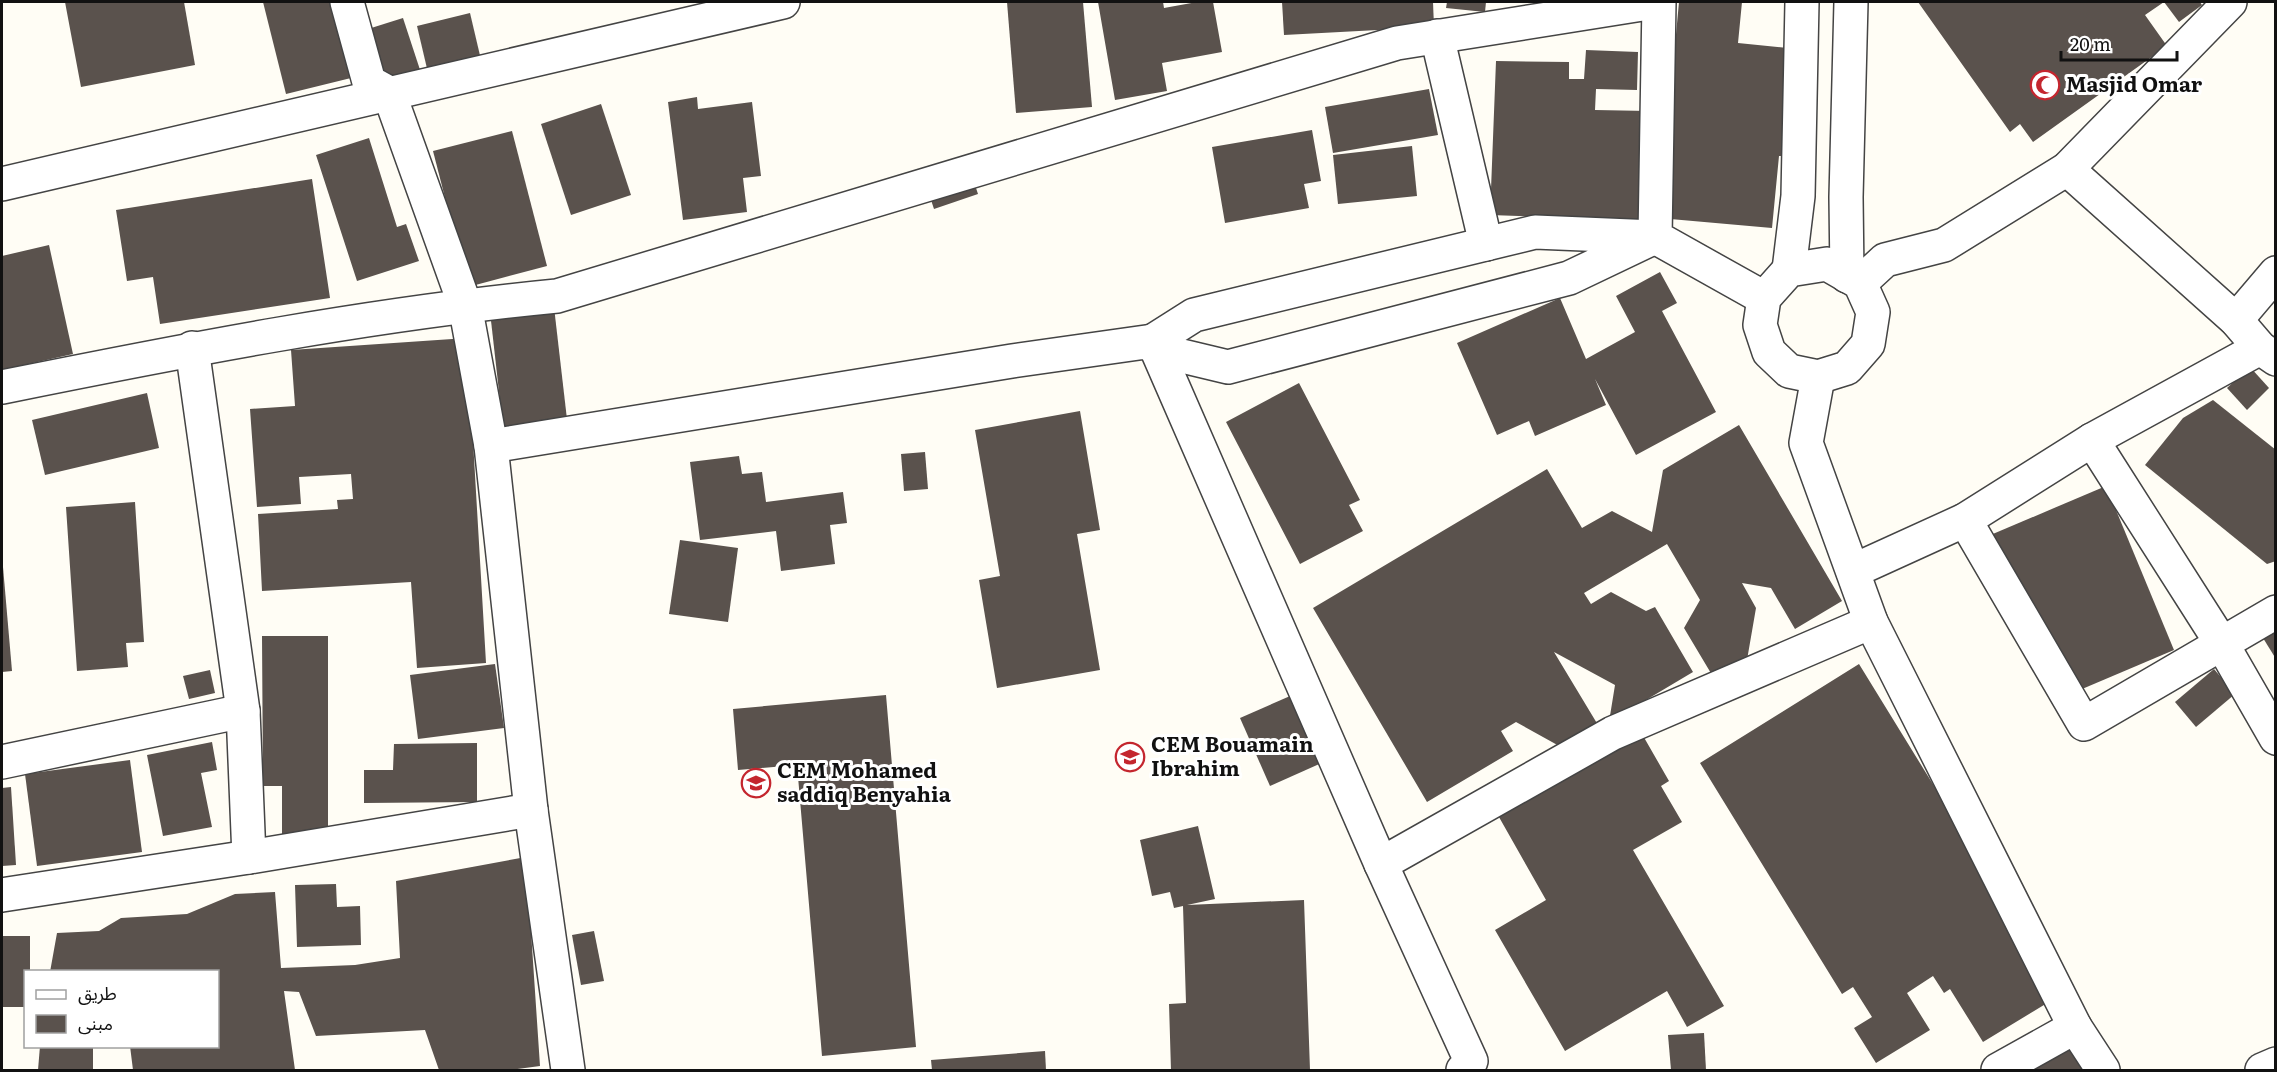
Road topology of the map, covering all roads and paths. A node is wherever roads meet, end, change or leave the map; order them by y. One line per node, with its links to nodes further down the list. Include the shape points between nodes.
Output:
1 (347, 2): 8 (street, via 369,82)
2 (783, 2): 8 (street)
3 (1657, 2): 7 (street); 11 (street)
4 (1802, 2): 13 (street, via 1798,196)
5 (1851, 2): 15 (street, via 1846,197)
6 (2230, 2): 9 (street)
7 (1437, 36): 12 (street); 17 (street, via 1397,43 557,296)
8 (389, 93): 10 (street); 17 (street)
9 (2067, 169): 15 (street, via 1944,245 1885,260); 18 (street)
10 (2, 184)
11 (1655, 237): 12 (street, via 1535,232); 16 (street); 19 (street, via 1569,278 1228,367)
12 (1486, 244): 19 (street, via 1194,315)
13 (1790, 270): 15 (street, via 1827,264); 16 (street)
14 (2276, 273): 18 (street)
15 (1854, 280): 22 (street, via 1873,312 1868,344 1847,368)
16 (1764, 298): 22 (street, via 1760,326 1769,352 1789,371)
17 (465, 305): 20 (street); 25 (street)
18 (2236, 320): 21 (street)
19 (1155, 346): 25 (street, via 1012,361); 36 (street)
20 (192, 348): 23 (street); 31 (street)
21 (2268, 353): 24 (street)
22 (1818, 377): 27 (street, via 1806,443)
23 (2, 387)
24 (2092, 440): 26 (street); 30 (street)
25 (491, 446): 34 (street)
26 (1965, 520): 27 (street); 30 (street, via 2084,724)
27 (1853, 571): 29 (street)
28 (2276, 612): 30 (street)
29 (1871, 622): 36 (street, via 1613,733); 38 (street)
30 (2222, 644): 32 (street)
31 (243, 711): 33 (street); 35 (street)
32 (2276, 738)
33 (2, 762)
34 (531, 810): 35 (street); 40 (street)
35 (249, 857): 37 (street)
36 (1381, 864): 41 (street, via 1471,1061)
37 (2, 895)
38 (2075, 1028): 42 (street); 43 (street)
39 (2276, 1064): 44 (street)
40 (568, 1071)
41 (1463, 1071)
42 (1998, 1071)
43 (2103, 1071)
44 (2262, 1071)

